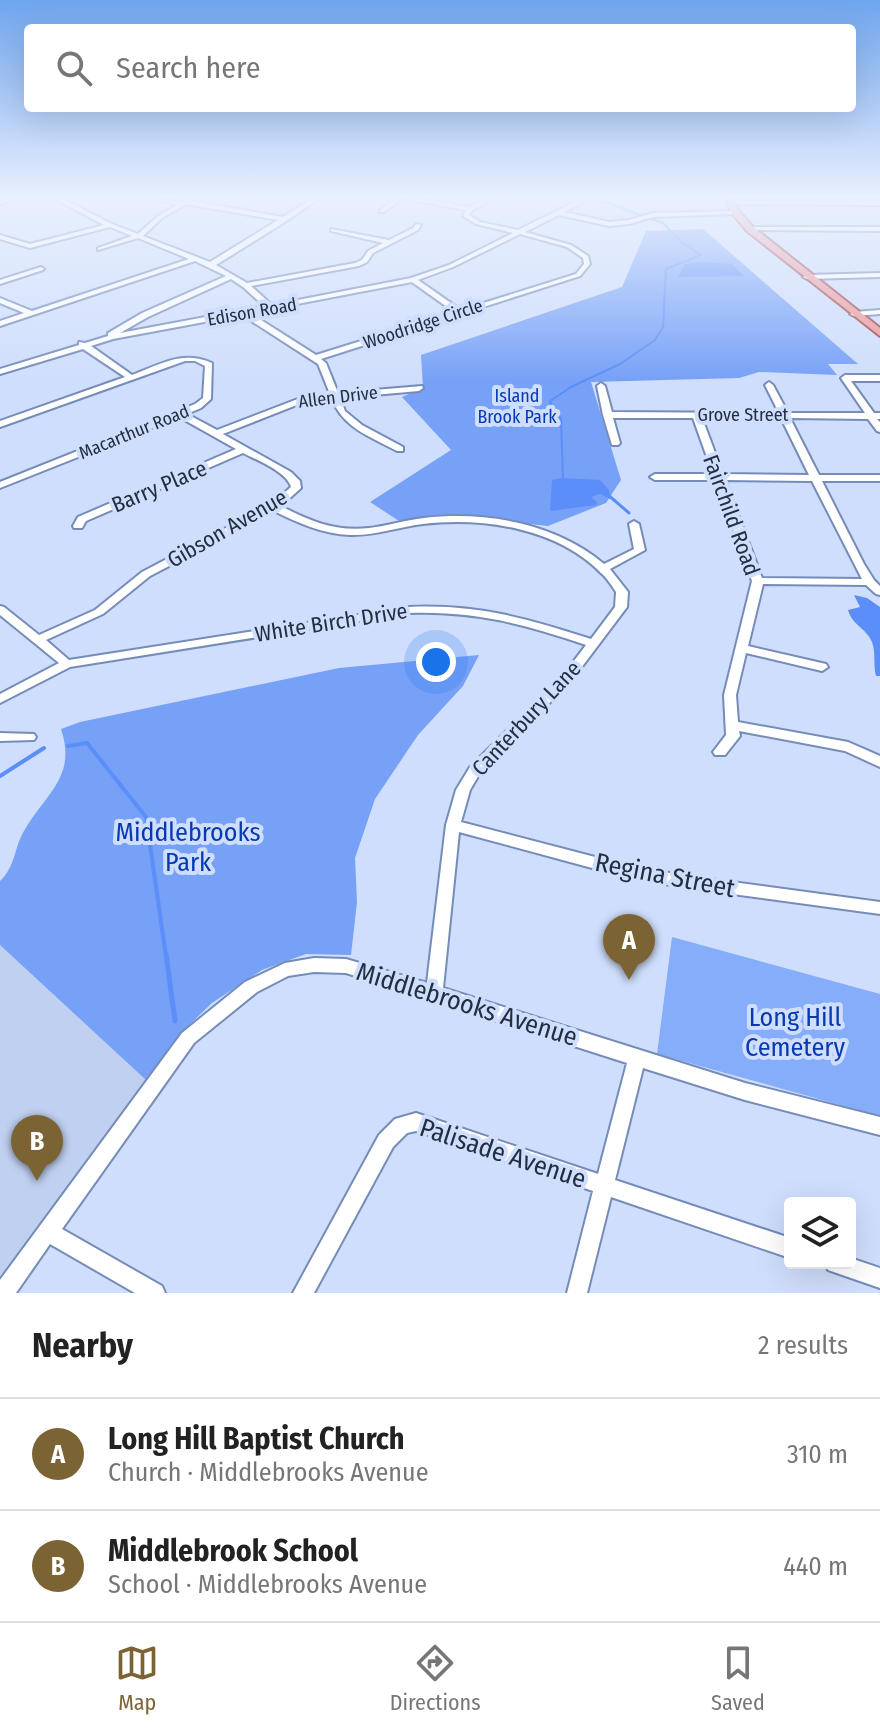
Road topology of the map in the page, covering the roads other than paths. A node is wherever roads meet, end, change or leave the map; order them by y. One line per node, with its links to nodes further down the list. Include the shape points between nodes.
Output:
1 (194, 259): 19 (street)
2 (195, 259): 8 (street)
3 (220, 259): 8 (street)
4 (366, 259): 15 (street)
5 (465, 259): 13 (street, Edison Road)
6 (586, 259): 21 (street, Woodridge Circle, via 578,275)
7 (786, 259): 12 (main road)
8 (211, 265): 11 (street)
9 (41, 269): 14 (street)
10 (880, 275): 12 (street)
11 (233, 276): 15 (street); 25 (street, via 145,315)
12 (807, 277): 22 (main road)
13 (413, 280): 17 (street, Edison Road); 21 (street)
14 (0, 282)
15 (246, 285): 17 (street)
16 (0, 300): 19 (street)
17 (271, 308): 20 (street, Edison Road)
18 (880, 312): 22 (street)
19 (30, 313): 23 (street)
20 (245, 313): 25 (street, Edison Road); 27 (street)
21 (460, 313): 27 (street, Woodridge Circle)
22 (854, 314): 24 (main road)
23 (0, 324)
24 (880, 333)
25 (112, 337): 26 (street, Edison Road)
26 (82, 344): 28 (street, Edison Road); 29 (street)
27 (315, 358): 34 (street, via 326,371)
28 (0, 372)
29 (130, 377): 35 (street, Macarthur Road, via 184,359 204,361 209,365 207,399); 40 (street, Macarthur Road)
30 (880, 378): 39 (street, via 845,378)
31 (769, 385): 38 (street)
32 (601, 386): 36 (street)
33 (419, 388): 34 (street, Allen Drive)
34 (332, 395): 42 (street, Allen Drive, via 286,404); 45 (street, via 350,421)
35 (181, 414): 42 (street, Gibson Avenue); 50 (street, Macarthur Road)
36 (607, 415): 37 (street, Grove Street); 43 (street)
37 (696, 415): 38 (street, Grove Street); 47 (street, Fairchild Road)
38 (784, 415): 39 (street, Grove Street); 48 (street)
39 (876, 416): 41 (street)
40 (0, 424)
41 (880, 429)
42 (215, 434): 44 (street, Gibson Avenue)
43 (615, 443)
44 (243, 449): 51 (street, Gibson Avenue, via 295,481 296,488); 53 (street, Barry Place, via 82,519)
45 (400, 449)
46 (655, 477): 47 (street)
47 (719, 477): 48 (street); 55 (street, Fairchild Road)
48 (817, 478): 49 (street); 56 (street)
49 (880, 478)
50 (0, 485)
51 (274, 507): 54 (street, Canterbury Lane, via 305,523 348,532 422,521 514,525 566,542); 59 (street, Gibson Avenue, via 146,574 99,612)
52 (634, 524): 54 (street, via 640,550)
53 (78, 526)
54 (604, 568): 60 (street, Canterbury Lane, via 622,592 621,607)
55 (758, 581): 56 (street); 61 (street, Fairchild Road)
56 (869, 582): 57 (street)
57 (880, 592)
58 (0, 609): 59 (street)
59 (39, 639): 62 (street)
60 (592, 643): 62 (street, White Birch Drive, via 505,614 437,608); 70 (street, Canterbury Lane, via 568,677 475,770)
61 (742, 648): 63 (street); 65 (street, Fairchild Road, via 730,695)
62 (67, 664): 64 (street, White Birch Drive)
63 (822, 667)
64 (0, 699)
65 (733, 725): 68 (street, Fairchild Road, via 733,736); 69 (street, via 848,747)
66 (0, 737): 67 (street)
67 (29, 737)
68 (720, 752)
69 (880, 762)
70 (453, 825): 71 (street, Regina Street, via 665,878); 72 (street, Canterbury Lane)
71 (880, 908)
72 (434, 991): 73 (street, Middlebrooks Avenue); 76 (street, Middlebrooks Avenue, via 346,966 285,970 251,987 188,1038)
73 (637, 1057): 74 (street, Middlebrooks Avenue); 75 (street)
74 (880, 1126)
75 (604, 1185): 77 (street, Palisade Avenue); 82 (street, Palisade Avenue, via 416,1122 402,1125 386,1141); 83 (street)
76 (48, 1232): 80 (street, Middlebrooks Avenue); 81 (street)
77 (784, 1246)
78 (853, 1269): 79 (street)
79 (880, 1278)
80 (3, 1293)
81 (155, 1293)
82 (303, 1293)
83 (577, 1293)

